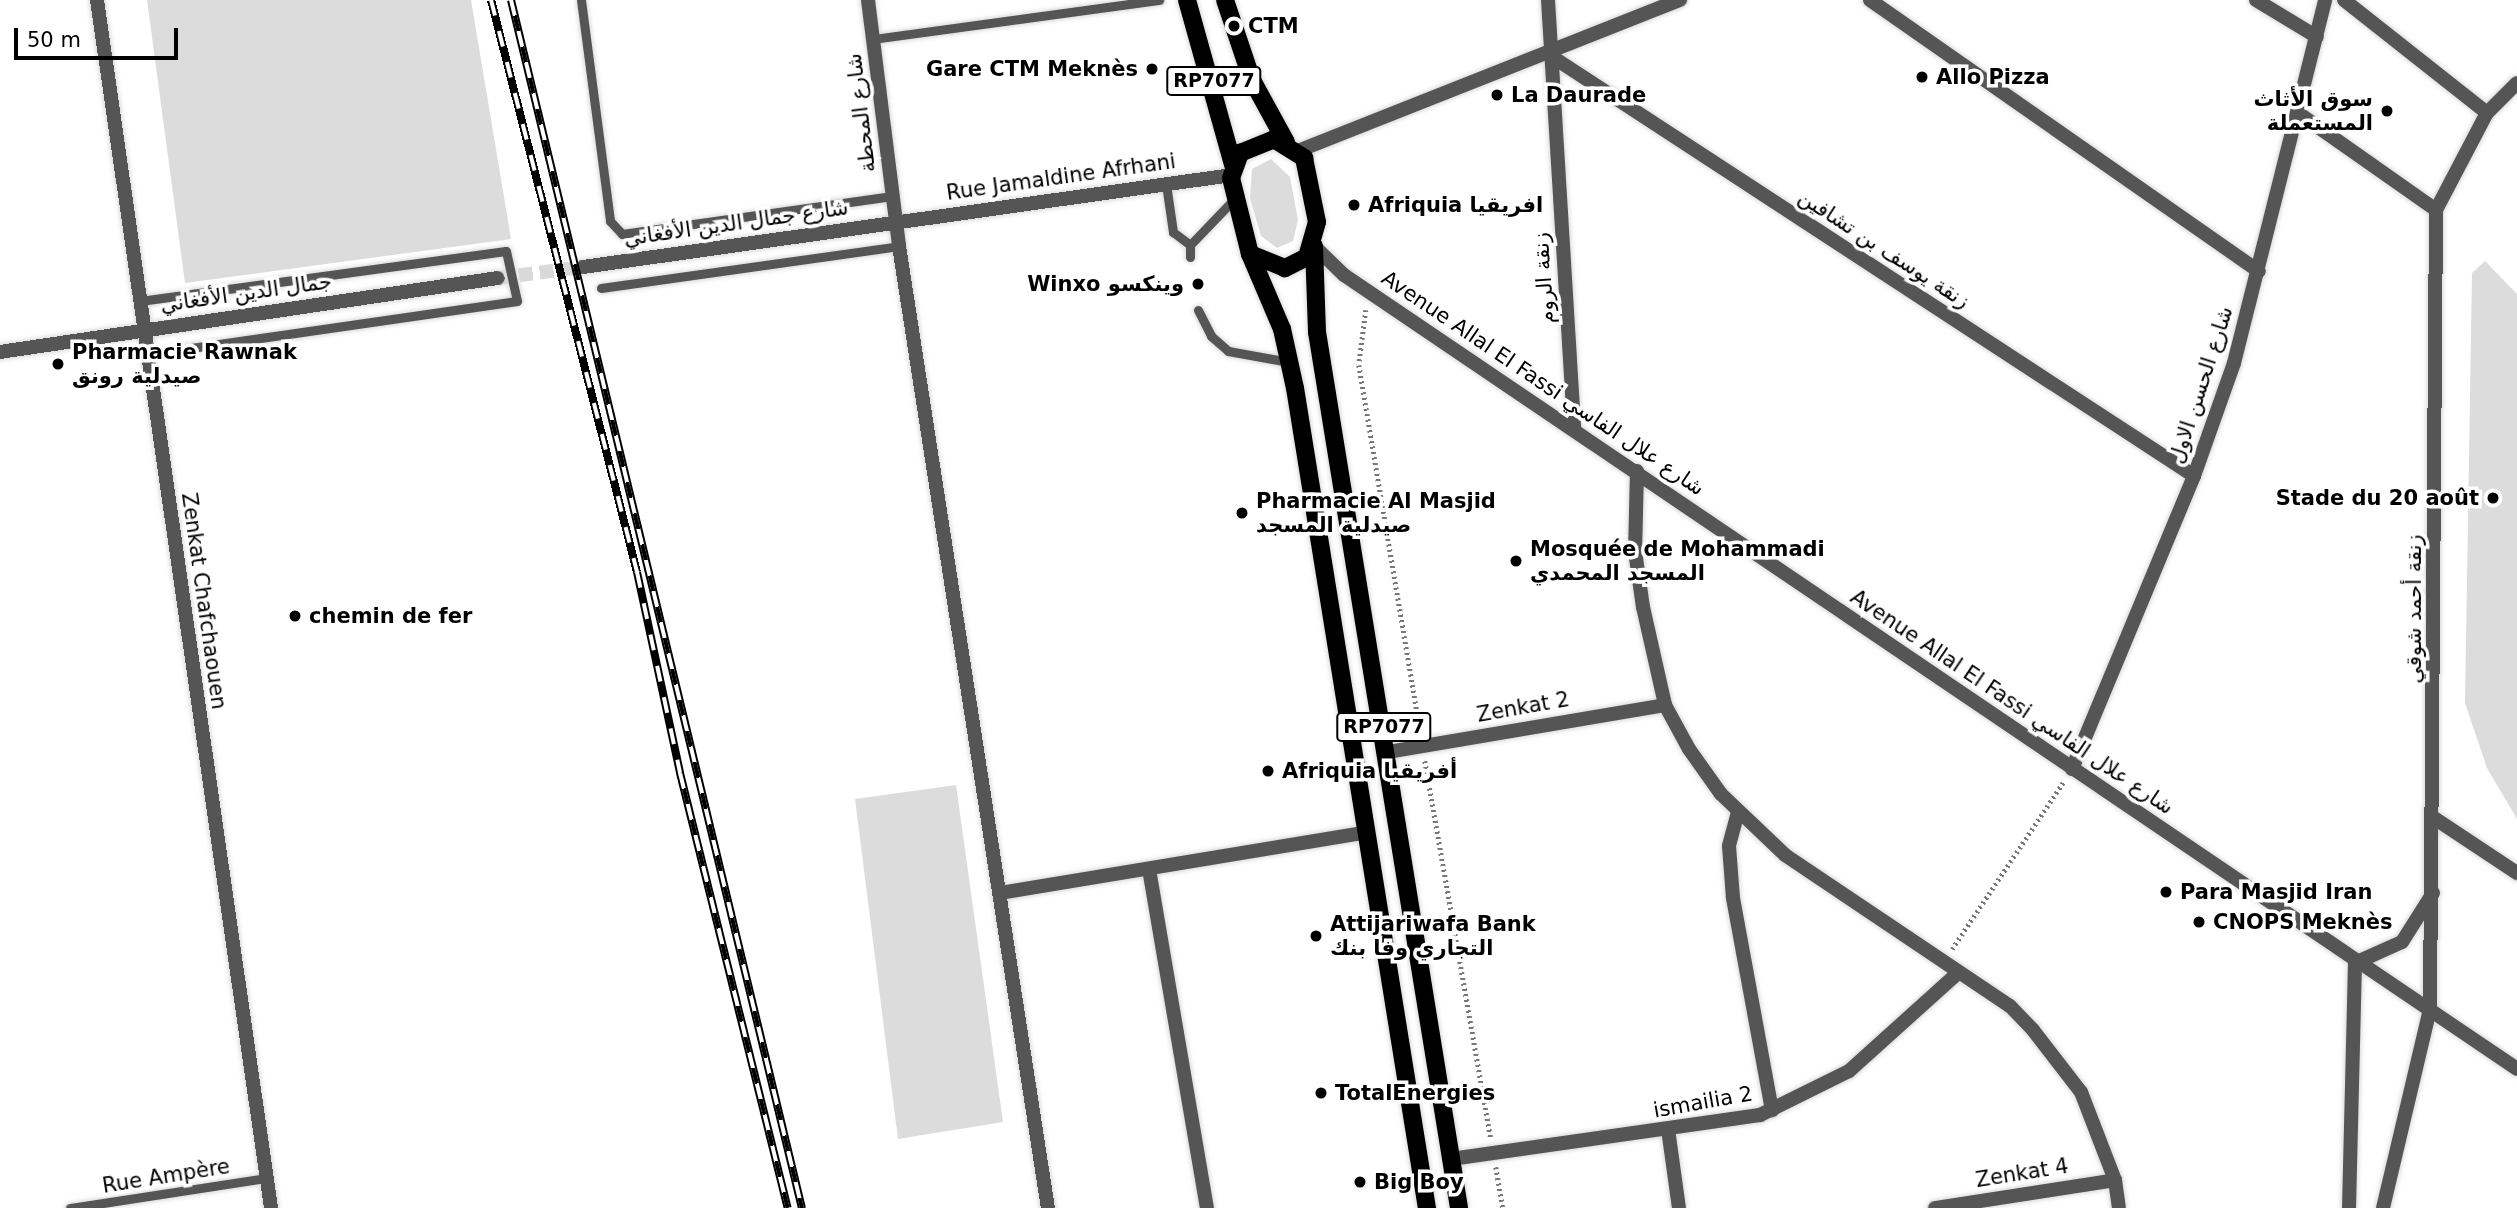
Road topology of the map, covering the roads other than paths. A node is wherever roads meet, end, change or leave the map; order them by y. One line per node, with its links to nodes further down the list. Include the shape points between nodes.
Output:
1 (97, 0): 35 (street, Zenkat Chafchaouen)
2 (581, 0): 22 (lane, via 615,230 631,235)
3 (868, 0): 14 (street, شارع المحطة)
4 (1159, 0): 14 (lane)
5 (1188, 0): 20 (main road, RP7077)
6 (1225, 0): 19 (main road, RP7077, via 1252,80)
7 (1548, 0): 15 (street, زنقة الروم)
8 (1680, 0): 15 (street)
9 (1870, 0): 32 (street)
10 (2256, 0): 13 (street)
11 (2325, 0): 13 (street, شارع الحسن الاول)
12 (2344, 0): 17 (street)
13 (2317, 37): 18 (street, شارع الحسن الاول)
14 (873, 39): 22 (street, شارع المحطة)
15 (1551, 56): 19 (street); 41 (street, زنقة الروم); 43 (street, زنقة يوسف بن تشافين)
16 (2517, 83): 17 (street)
17 (2487, 113): 24 (street)
18 (2301, 116): 24 (street); 32 (street, شارع الحسن الاول)
19 (1292, 147): 20 (main road, via 1250,144); 28 (main road, RP7077, via 1317,222)
20 (1232, 170): 21 (street, Rue Jamaldine Afrhani); 23 (main road, RP7077)
21 (1166, 184): 25 (street, Rue Jamaldine Afrhani); 26 (lane, via 1173,232)
22 (892, 196): 25 (street, شارع المحطة)
23 (1235, 198): 26 (lane); 29 (main road, RP7077)
24 (2437, 210): 48 (street, زنقة أحمد شوقي)
25 (896, 220): 27 (street, شارع المحطة); 31 (street, شارع جمال الدين الأفغاني)
26 (1190, 245): 30 (lane)
27 (899, 246): 34 (lane); 52 (street, شارع المحطة)
28 (1314, 246): 29 (main road, via 1285,268); 41 (street, Avenue Allal El Fassi شارع علال الفاسي, via 1381,299); 45 (main road, RP7077, via 1317,332)
29 (1250, 254): 40 (main road, RP7077)
30 (1190, 257)
31 (583, 267)
32 (2259, 271): 43 (street, شارع الحسن الاول)
33 (498, 278): 37 (street, جمال الدين الأفغاني)
34 (601, 288)
35 (139, 302): 37 (street, Zenkat Chafchaouen); 39 (lane, via 506,251 517,301)
36 (1198, 310): 40 (lane, via 1211,336 1228,351)
37 (144, 329): 38 (street, جمال الدين الأفغاني); 39 (street, Zenkat Chafchaouen)
38 (0, 352)
39 (148, 354): 61 (street, Zenkat Chafchaouen)
40 (1289, 362): 49 (main road, RP7077)
41 (1574, 427): 42 (street, Avenue Allal El Fassi شارع علال الفاسي)
42 (1636, 471): 44 (street, via 1635,551); 46 (street, Avenue Allal El Fassi شارع علال الفاسي)
43 (2194, 476): 46 (street, شارع الحسن الاول)
44 (1665, 705): 45 (street, Zenkat 2); 47 (street, via 1689,749)
45 (1388, 751): 60 (main road, RP7077)
46 (2072, 769): 54 (street, Avenue Allal El Fassi شارع علال الفاسي)
47 (1738, 812): 55 (street, via 1785,855); 58 (street, via 1729,846 1733,898)
48 (2434, 818): 51 (street); 53 (street, زنقة أحمد شوقي)
49 (1367, 832): 50 (street); 67 (main road, RP7077)
50 (1149, 869): 52 (street); 66 (street)
51 (2517, 873)
52 (1000, 893): 65 (street, شارع المحطة)
53 (2433, 893): 54 (street, via 2402,942); 56 (street, زنقة أحمد شوقي)
54 (2355, 963): 56 (street, Avenue Allal El Fassi شارع علال الفاسي); 72 (street)
55 (1958, 972): 58 (street, ismailia 2, via 1849,1071); 62 (street, via 2010,1006 2061,1061)
56 (2430, 1009): 57 (street, Avenue Allal El Fassi شارع علال الفاسي); 73 (street, زنقة أحمد شوقي)
57 (2517, 1069)
58 (1772, 1110): 59 (street, ismailia 2)
59 (1668, 1129): 60 (street, ismailia 2); 69 (street)
60 (1451, 1159): 68 (main road, RP7077)
61 (266, 1178): 63 (lane, Rue Ampère); 64 (street, Zenkat Chafchaouen)
62 (2115, 1180): 70 (street, Zenkat 4); 71 (street)
63 (70, 1208)
64 (271, 1208)
65 (1048, 1208)
66 (1207, 1208)
67 (1427, 1208)
68 (1460, 1208)
69 (1679, 1208)
70 (1936, 1208)
71 (2119, 1208)
72 (2349, 1208)
73 (2383, 1208)

